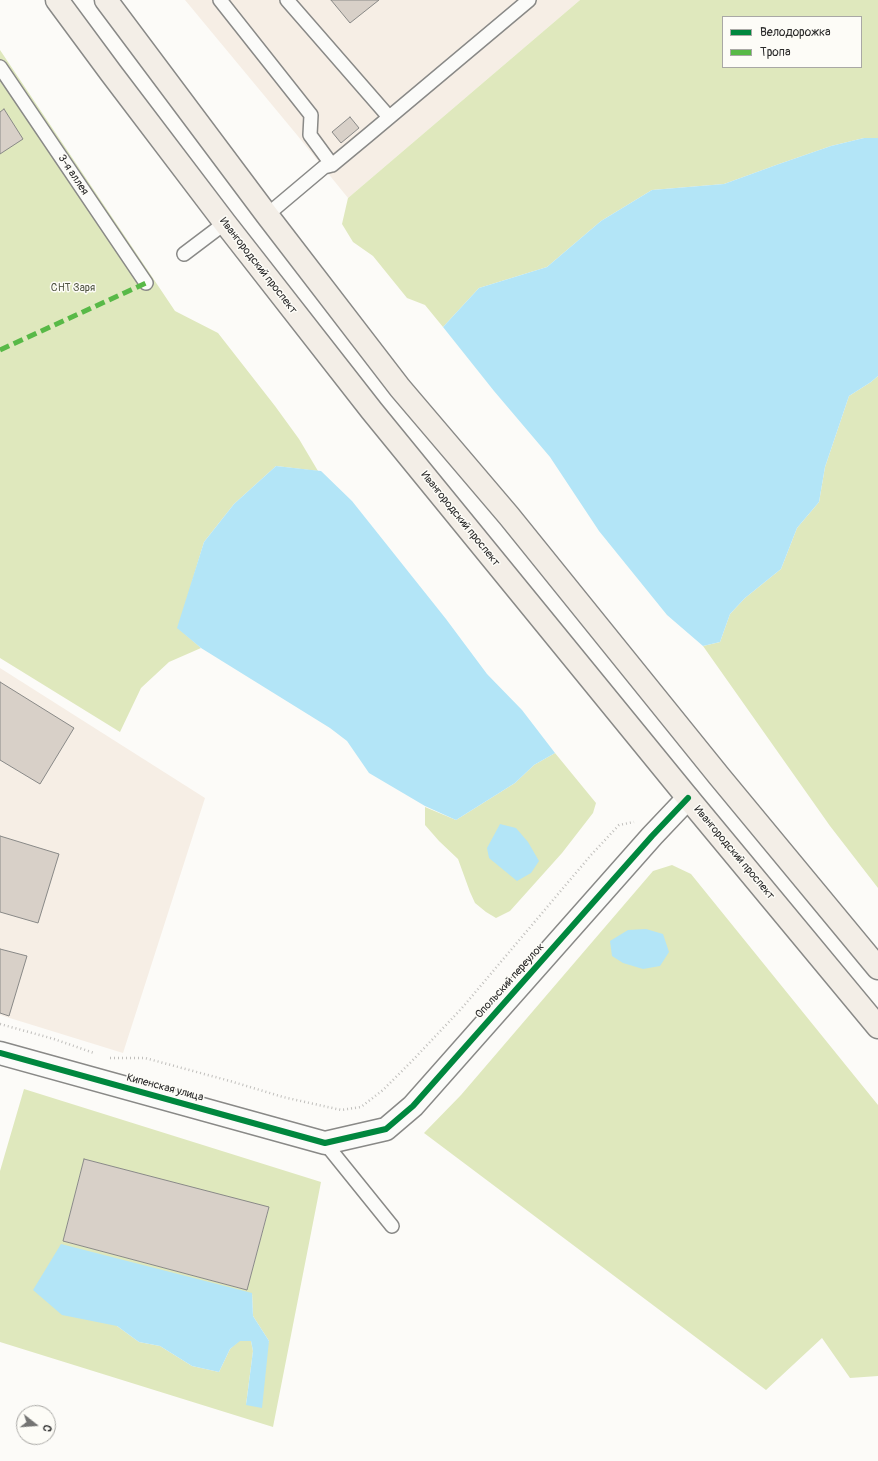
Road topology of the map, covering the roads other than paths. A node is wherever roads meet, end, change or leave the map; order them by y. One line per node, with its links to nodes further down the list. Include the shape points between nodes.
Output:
1 (56, 0): 10 (highway, Ивангородский проспект)
2 (106, 0): 9 (highway)
3 (220, 0): 8 (lane, via 311,115 310,135)
4 (287, 0): 7 (lane)
5 (529, 0): 7 (lane)
6 (0, 67): 12 (lane, 3-я аллея)
7 (389, 117): 8 (lane)
8 (332, 165): 9 (lane, via 324,168)
9 (267, 215): 14 (highway, via 400,388 509,516)
10 (225, 223): 11 (lane); 13 (highway, Ивангородский проспект, via 372,410)
11 (184, 254)
12 (146, 283)
13 (688, 798): 15 (highway, Ивангородский проспект); 17 (street, Опольский переулок, via 413,1106 386,1129)
14 (878, 968)
15 (878, 1027)
16 (0, 1053): 17 (street, Кипенская улица)
17 (325, 1143): 18 (lane)
18 (392, 1226)

